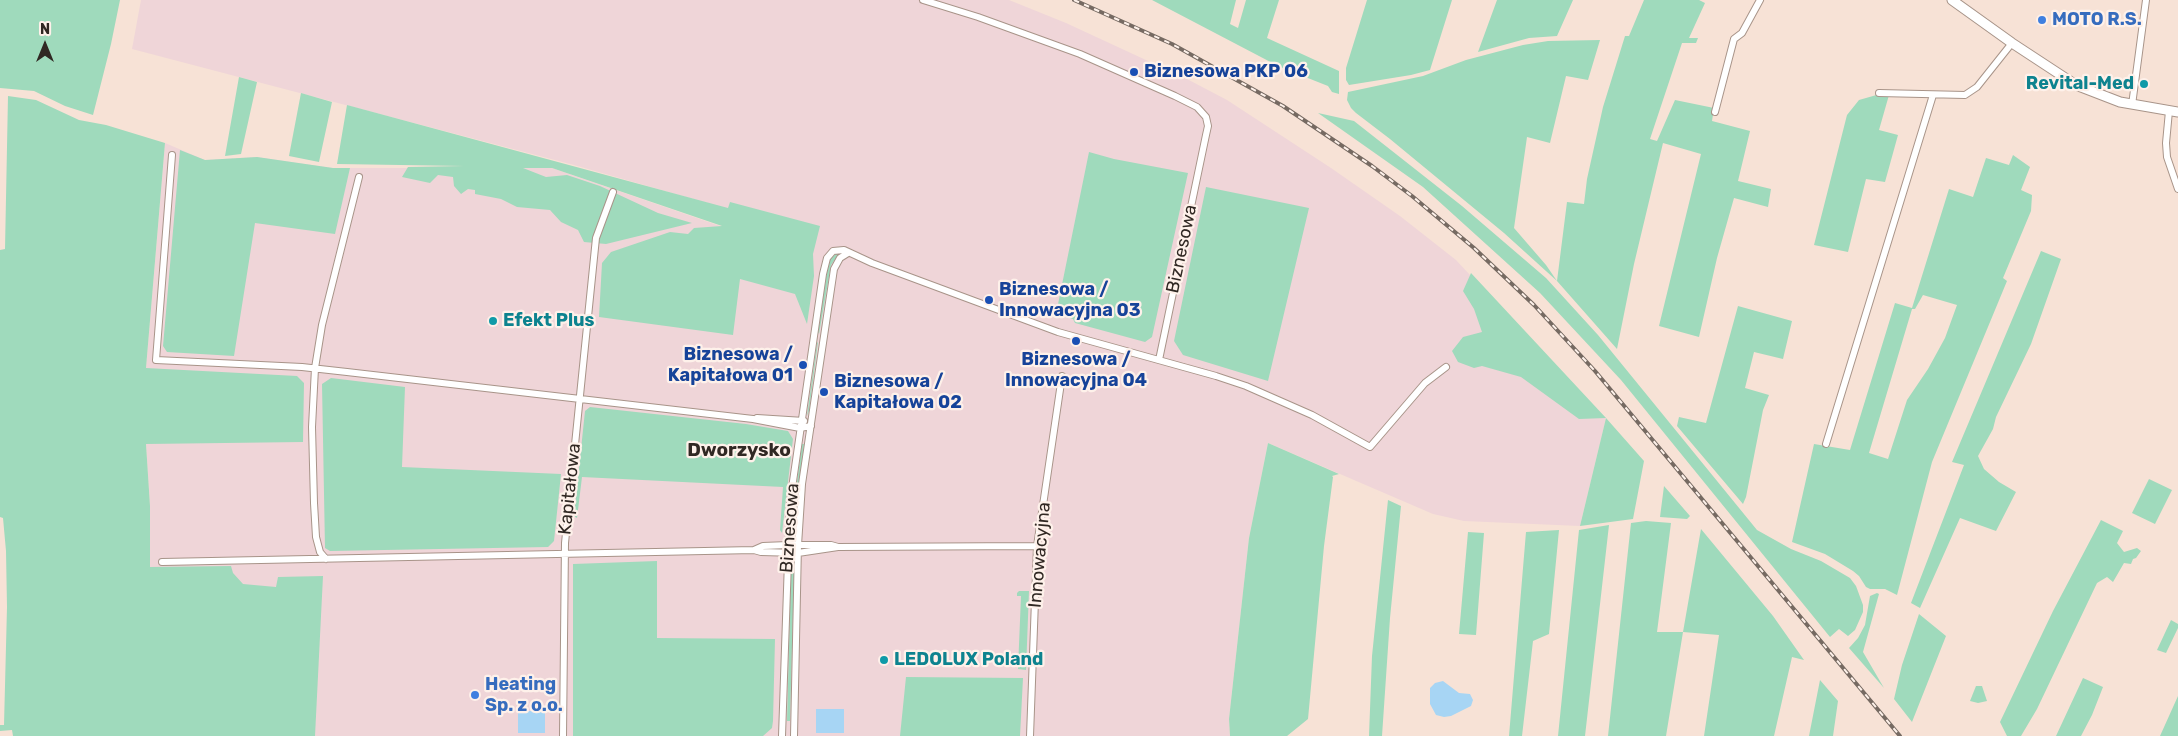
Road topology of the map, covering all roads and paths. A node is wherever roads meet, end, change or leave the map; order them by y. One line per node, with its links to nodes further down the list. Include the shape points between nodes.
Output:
1 (923, 0): 16 (street, Biznesowa, via 1080,54 1197,107 1206,117 1208,126)
2 (1760, 0): 10 (street, via 1742,33 1734,40)
3 (1952, 0): 5 (street)
4 (2146, 0): 8 (street)
5 (2012, 43): 7 (street, via 1977,87 1965,95); 8 (street, via 2076,85)
6 (1879, 93): 7 (street)
7 (1933, 95): 25 (street)
8 (2132, 105): 9 (street)
9 (2174, 111): 13 (street, via 2166,143 2167,157)
10 (1715, 112)
11 (172, 155): 18 (street, via 156,360)
12 (359, 177): 18 (street, via 324,316)
13 (2178, 189)
14 (613, 192): 20 (street, Kapitałowa, via 595,244)
15 (848, 253): 16 (street, via 1053,330); 22 (street, Biznesowa, via 836,250 825,264); 23 (street, Biznesowa, via 834,268)
16 (1160, 360): 17 (street, via 1276,398 1370,447 1425,384)
17 (1446, 367)
18 (315, 368): 20 (street); 34 (street, via 312,418 314,503 316,537 320,552)
19 (1062, 376): 28 (street, Innowacyjna)
20 (579, 399): 21 (street); 33 (street, Kapitałowa)
21 (753, 419): 22 (street); 24 (street)
22 (802, 421): 23 (street); 24 (street, Biznesowa)
23 (811, 426): 24 (street); 27 (street, Biznesowa, via 802,484)
24 (800, 428): 26 (street, Biznesowa)
25 (1826, 444)
26 (788, 545): 27 (street); 30 (street, via 764,546); 31 (street, Biznesowa)
27 (798, 545): 29 (street); 32 (street, Biznesowa)
28 (1037, 546): 29 (street); 39 (street, Innowacyjna)
29 (838, 548): 32 (street)
30 (754, 550): 31 (street); 33 (street)
31 (788, 553): 32 (street); 37 (street, Biznesowa)
32 (798, 553): 38 (street, Biznesowa)
33 (564, 554): 34 (street); 36 (street, Kapitałowa)
34 (326, 559): 35 (street)
35 (162, 562)
36 (564, 736)
37 (782, 736)
38 (794, 736)
39 (1030, 736)

